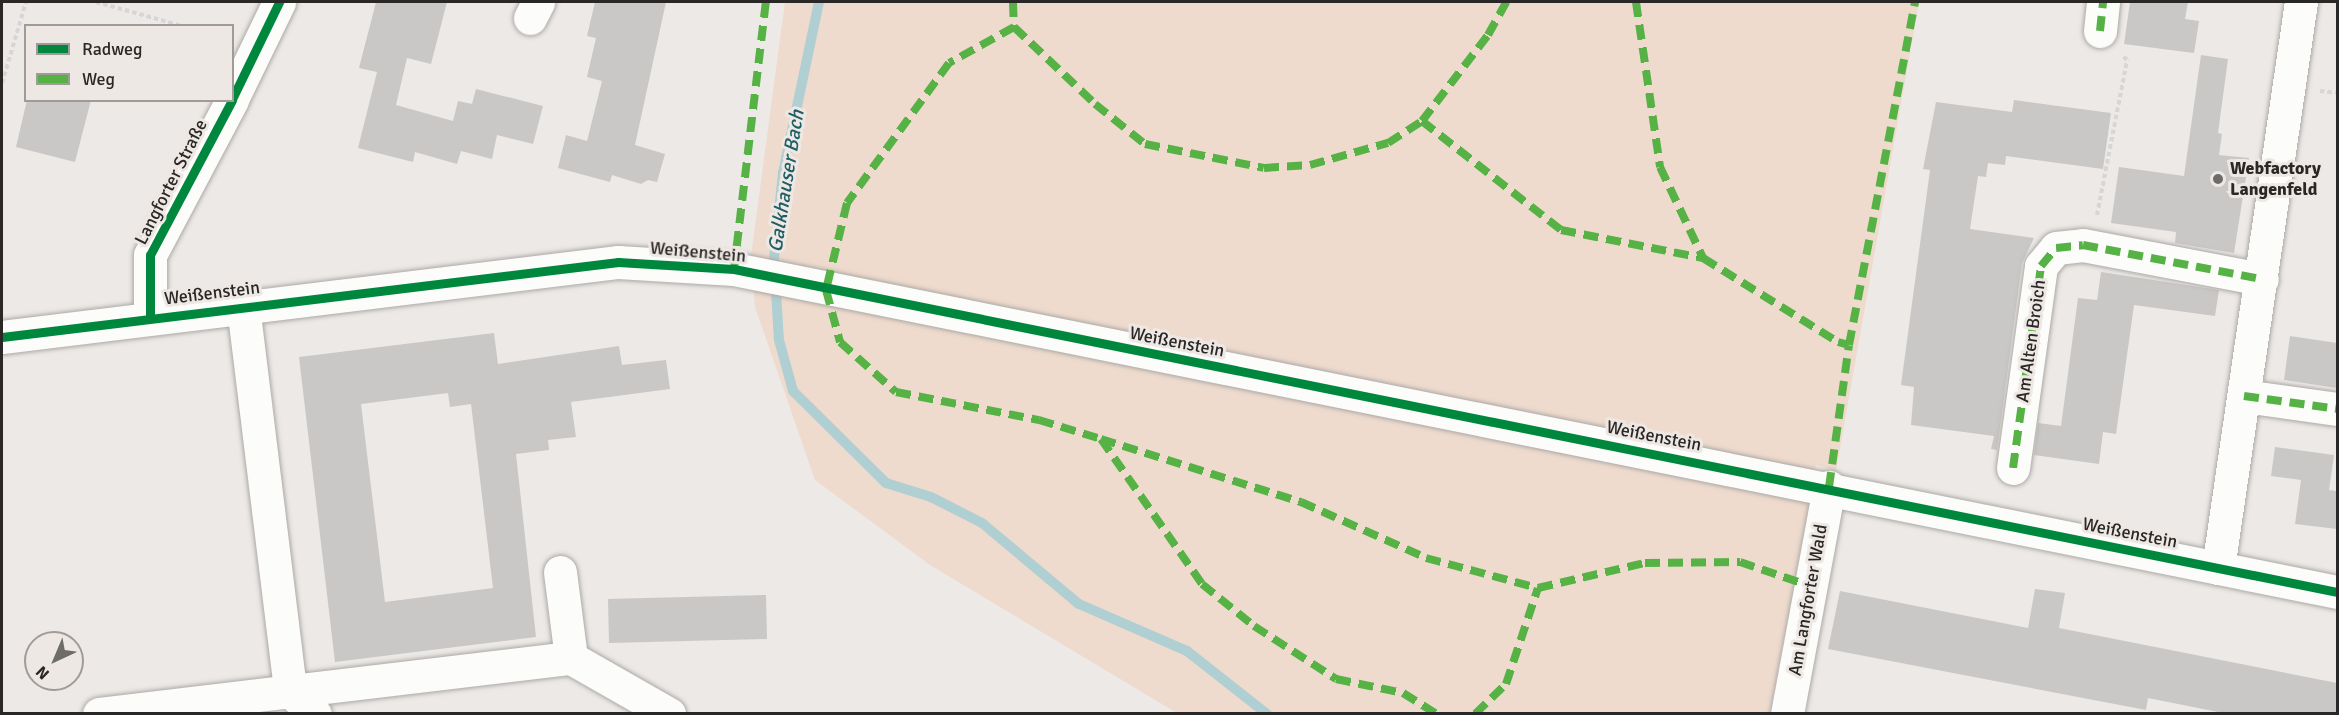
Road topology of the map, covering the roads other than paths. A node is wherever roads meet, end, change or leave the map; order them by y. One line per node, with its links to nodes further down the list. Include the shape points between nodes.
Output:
1 (279, 2): 3 (street, Langforter Straße)
2 (2301, 2): 5 (street)
3 (234, 96)
4 (231, 102): 7 (street, Langforter Straße, via 150,255)
5 (2262, 279): 9 (street); 11 (street, Am Alten Broich, via 2083,245 2056,248 2041,266)
6 (243, 306): 7 (street, Weißenstein); 12 (street, Weißenstein, via 618,262 734,269); 17 (street)
7 (150, 317): 8 (street, Weißenstein)
8 (2, 337)
9 (2244, 396): 10 (street); 13 (street)
10 (2337, 409)
11 (2013, 468)
12 (1829, 487): 13 (street, Weißenstein); 21 (street, Am Langforter Wald)
13 (2218, 568): 15 (street, Weißenstein)
14 (560, 572): 16 (street)
15 (2337, 592)
16 (572, 658): 17 (street); 20 (street)
17 (290, 691): 18 (street); 19 (street)
18 (99, 714)
19 (315, 714)
20 (669, 714)
21 (1787, 714)

